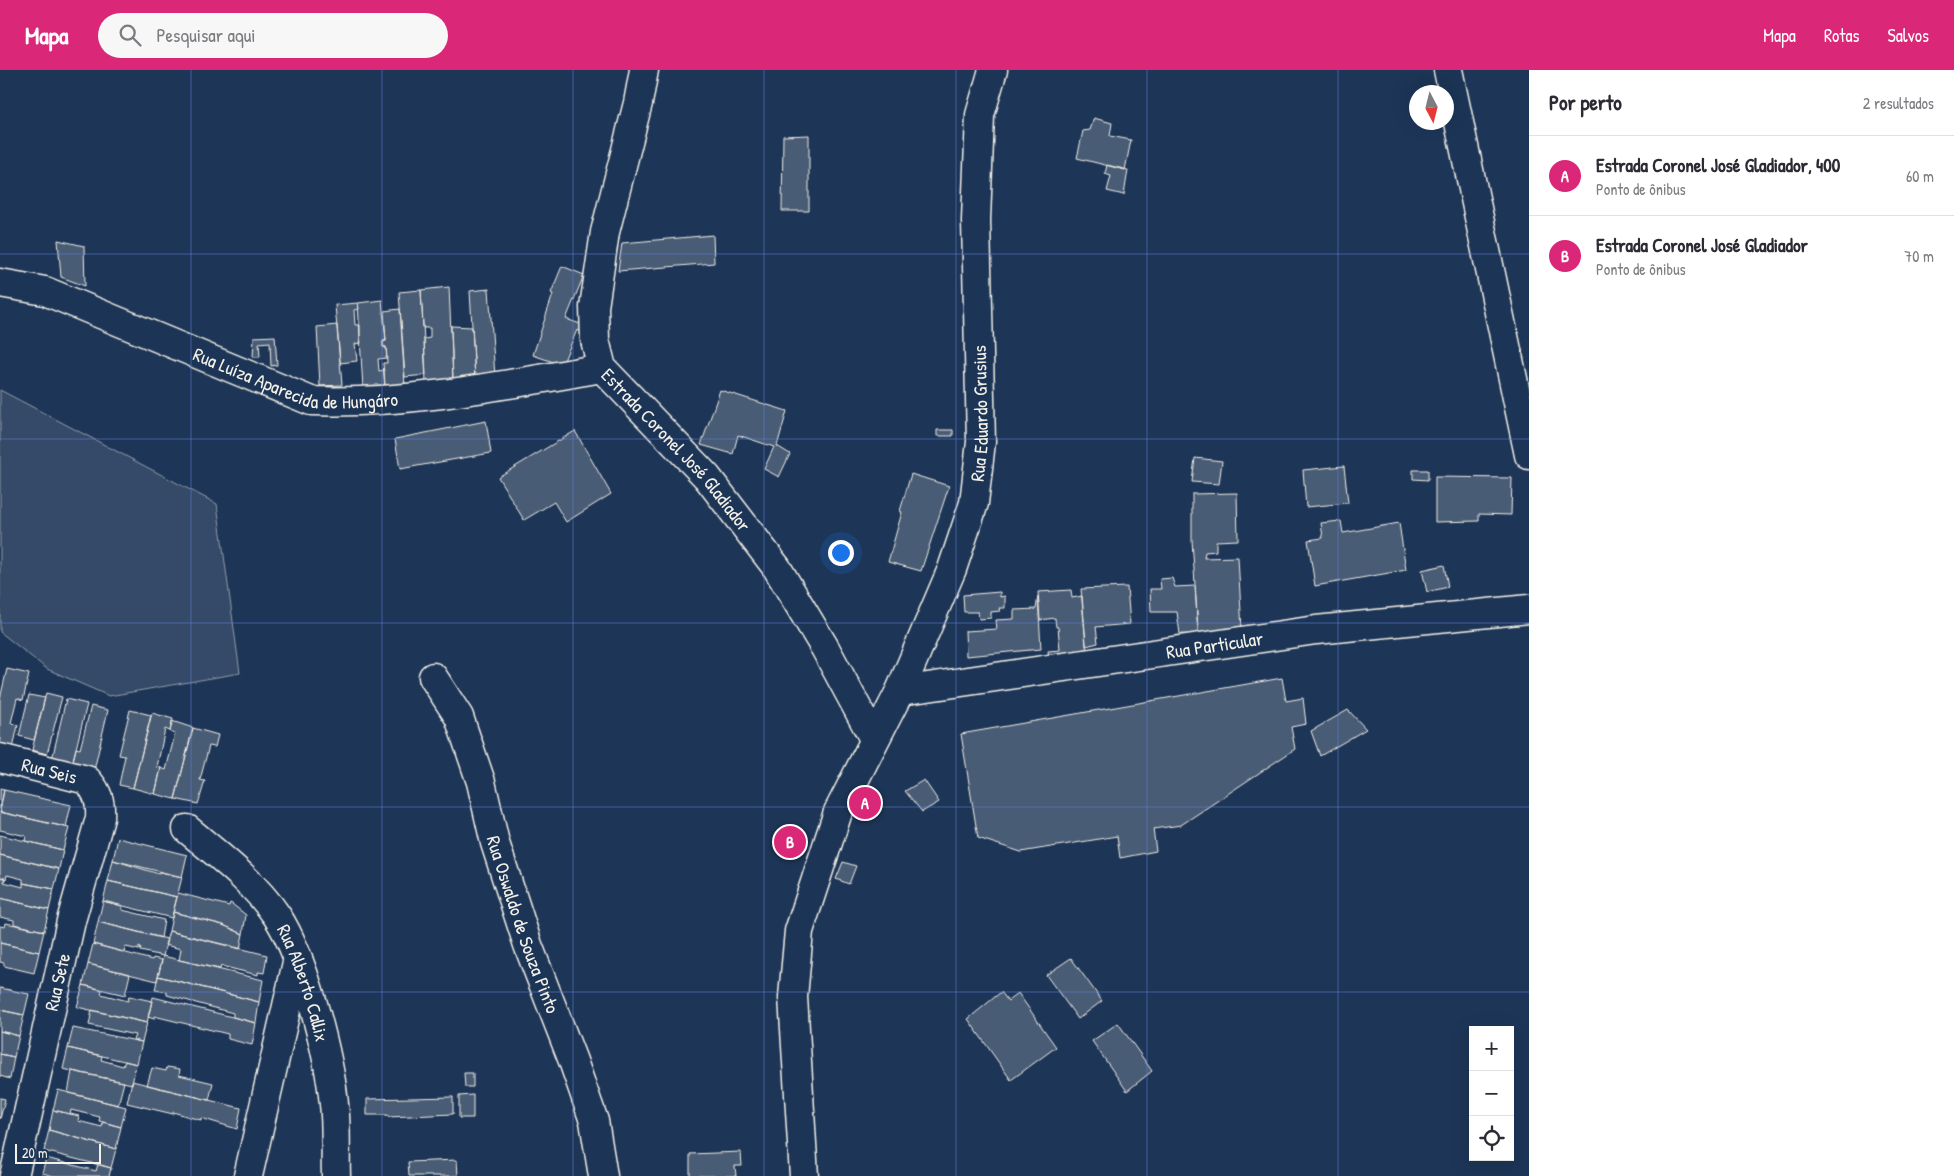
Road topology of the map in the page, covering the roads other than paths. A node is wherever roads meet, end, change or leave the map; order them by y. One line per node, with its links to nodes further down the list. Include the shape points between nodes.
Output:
1 (644, 70): 5 (street, Estrada Coronel José Gladiador, via 605,232 594,307 595,340)
2 (993, 70): 9 (street, Rua Eduardo Grusius, via 980,115 979,134 976,220 981,442 974,503 952,569)
3 (1448, 70): 6 (street)
4 (0, 283): 5 (street, Rua Luíza Aparecida de Hungáro, via 45,291 311,401 399,398)
5 (602, 368): 10 (street, Estrada Coronel José Gladiador, via 707,477 777,568)
6 (1529, 455)
7 (1529, 609): 9 (street, Rua Particular, via 1316,630)
8 (433, 676): 18 (street, Rua Oswaldo de Souza Pinto, via 459,717 528,945 594,1121)
9 (900, 691): 10 (street, Rua Eduardo Grusius)
10 (874, 739): 19 (street, via 838,812 799,931 793,997)
11 (0, 758): 12 (street, Rua Seis, via 76,776 87,780)
12 (96, 790): 15 (street, Rua Sete, via 101,805 100,818)
13 (187, 829): 14 (street, Rua Alberto Callix, via 249,883 277,916)
14 (298, 957): 16 (street); 17 (street, Rua Alberto Callix, via 322,1040 334,1104)
15 (10, 1165)
16 (248, 1176)
17 (336, 1176)
18 (603, 1176)
19 (804, 1176)

